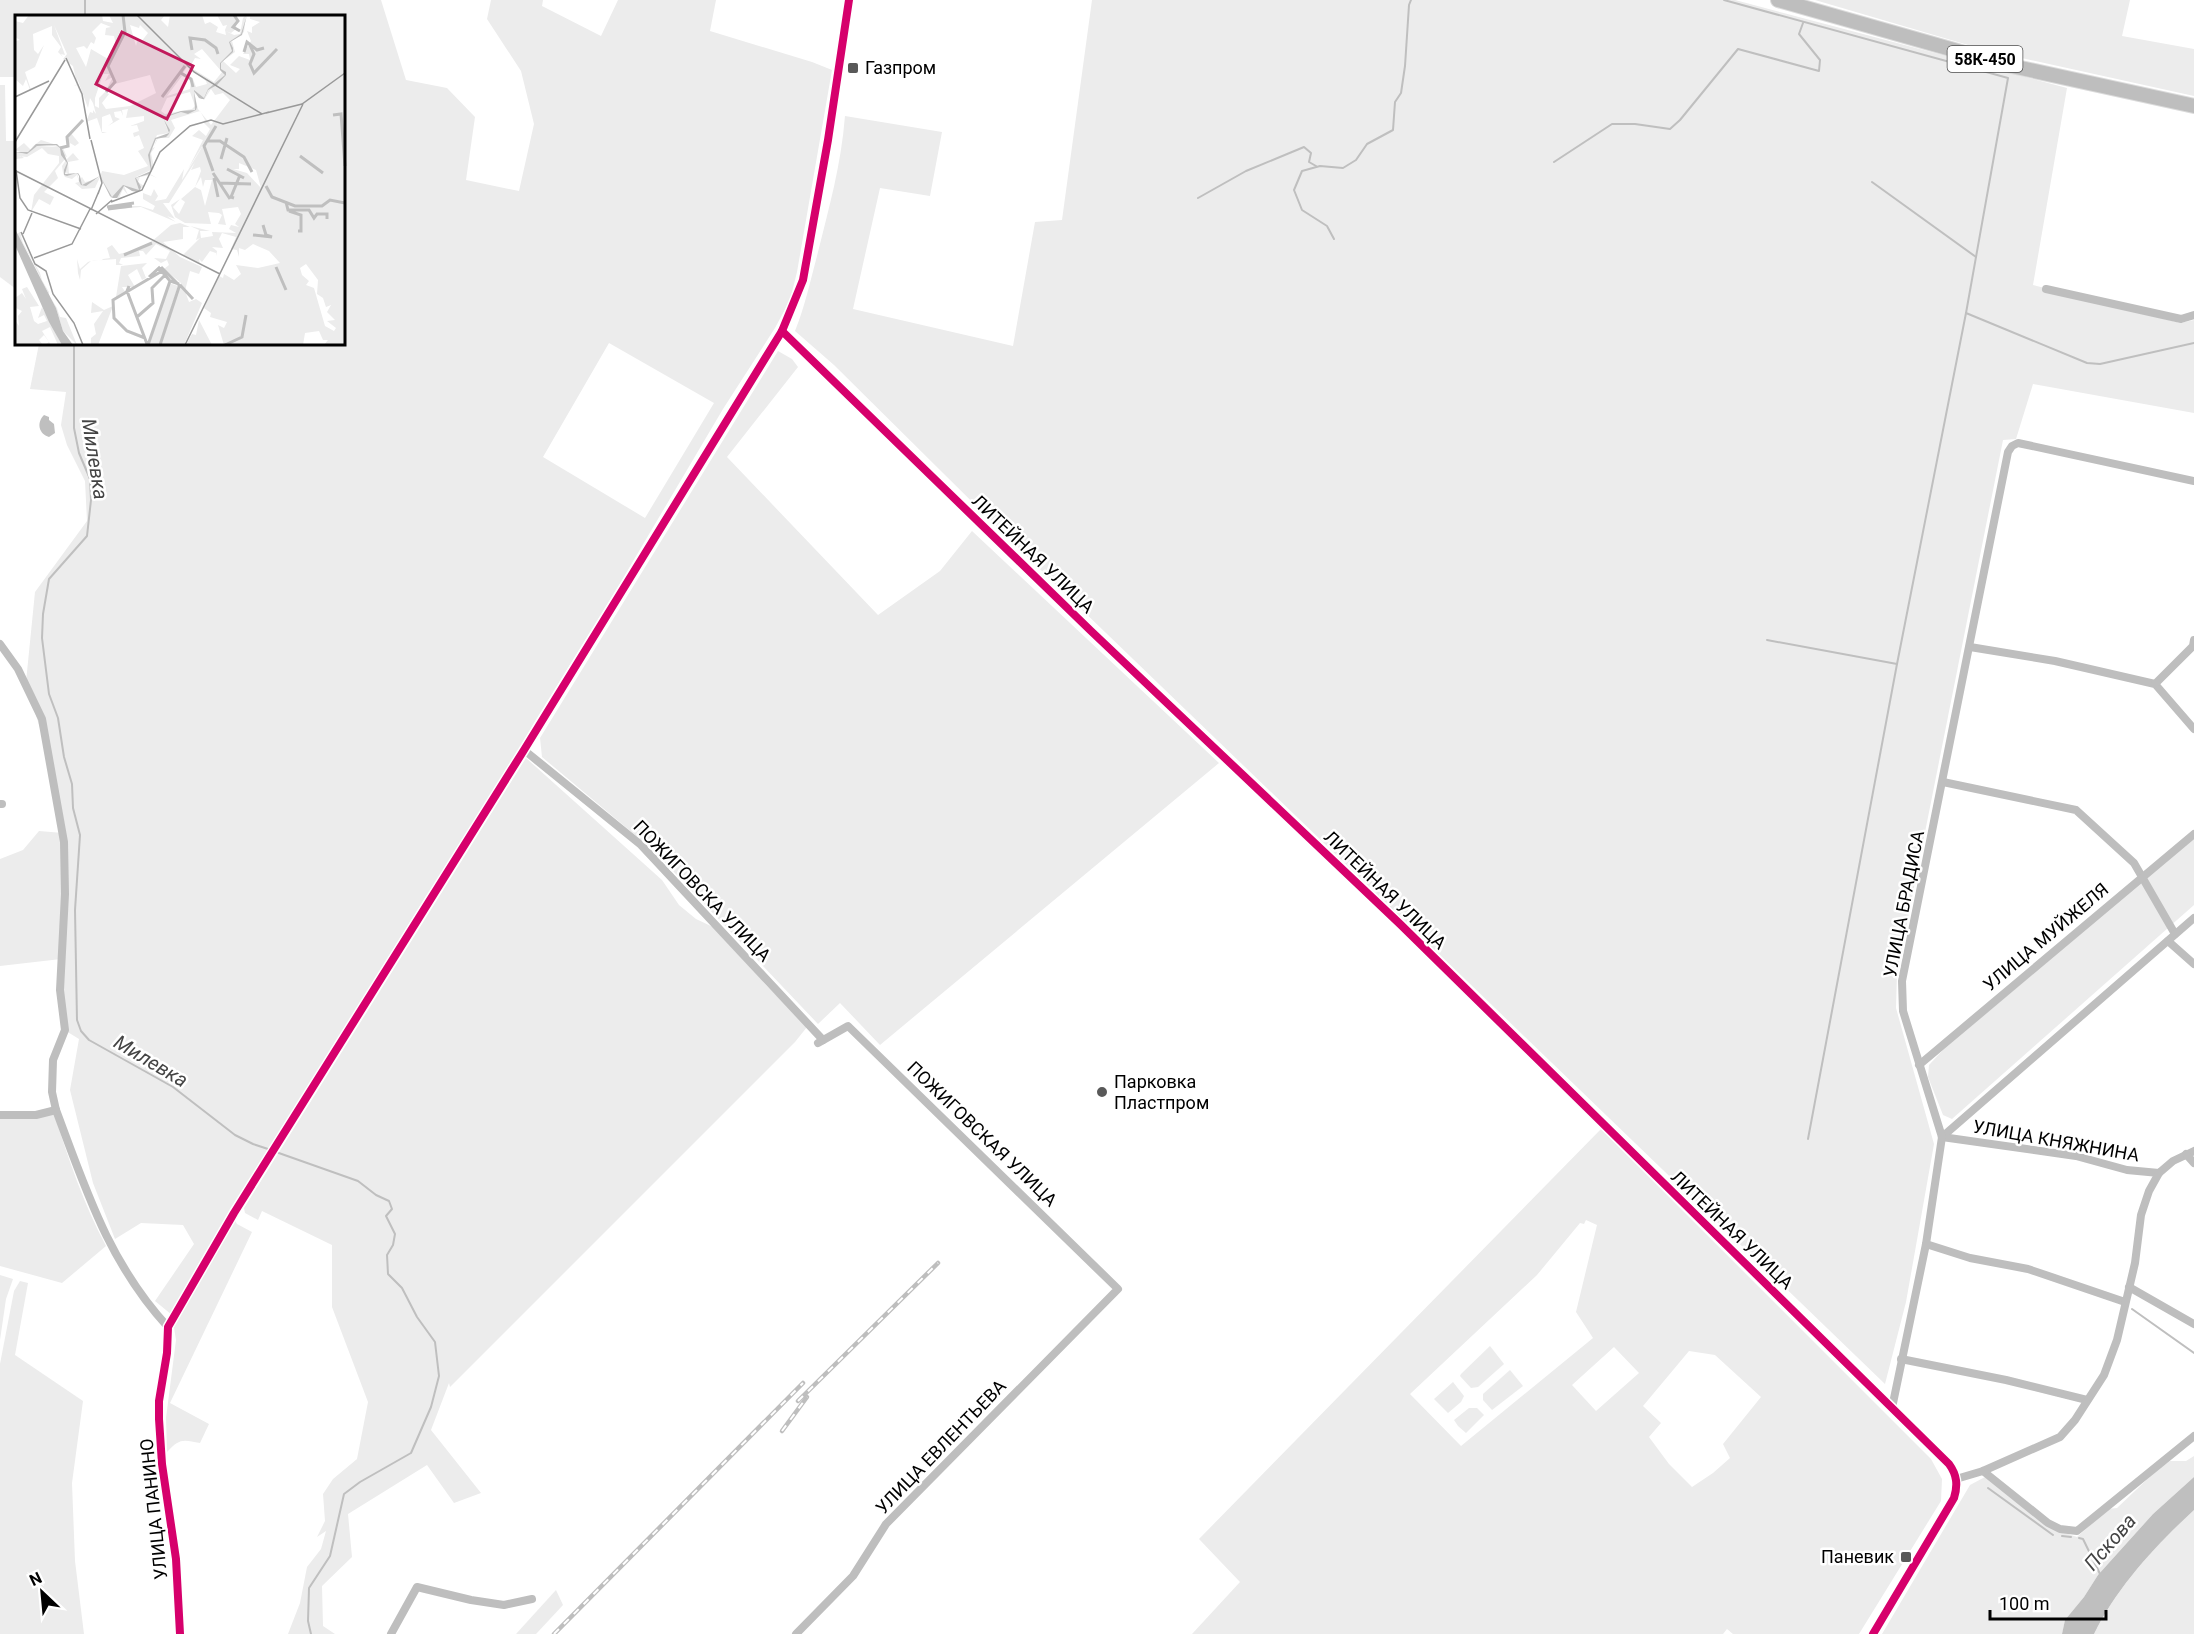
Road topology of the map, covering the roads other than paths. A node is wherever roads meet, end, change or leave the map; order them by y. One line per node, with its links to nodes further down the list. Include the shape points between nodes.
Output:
1 (849, 0): 6 (street, УЛИЦА ПАНИНО, via 803,280)
2 (1778, 0): 3 (highway, 58К-450, via 2007,65)
3 (2194, 106)
4 (2046, 289): 5 (street, via 2181,319)
5 (2194, 315)
6 (782, 331): 13 (street, УЛИЦА ПАНИНО); 37 (street, ЛИТЕЙНАЯ УЛИЦА, via 1400,924)
7 (2194, 481): 10 (street, УЛИЦА БРАДИСА, via 2018,443 2012,446)
8 (2194, 640): 11 (street, via 2193,646)
9 (0, 644): 23 (street, via 18,669 42,719 64,842 60,990 65,1030 53,1060)
10 (1970, 647): 11 (street); 14 (street, УЛИЦА БРАДИСА)
11 (2155, 684): 12 (street)
12 (2194, 729)
13 (524, 750): 21 (street, ПОЖИГОВСКА УЛИЦА, via 641,846); 34 (street, УЛИЦА ПАНИНО, via 234,1213)
14 (1943, 782): 16 (street, via 2076,810); 22 (street, УЛИЦА БРАДИСА, via 1902,981 1904,1011)
15 (2194, 834): 16 (street, УЛИЦА МУЙЖЕЛЯ)
16 (2143, 876): 18 (street); 22 (street, УЛИЦА МУЙЖЕЛЯ)
17 (2194, 918): 18 (street)
18 (2175, 934): 19 (street)
19 (2168, 941): 20 (street); 25 (street)
20 (2194, 964)
21 (820, 1042): 31 (street, ПОЖИГОВСКАЯ УЛИЦА, via 848,1026)
22 (1919, 1065): 25 (street, УЛИЦА БРАДИСА)
23 (56, 1110): 24 (street, via 36,1115); 34 (street, via 97,1219 151,1309)
24 (0, 1115)
25 (1942, 1137): 28 (street, УЛИЦА КНЯЖНИНА, via 2076,1156 2127,1170); 29 (street, УЛИЦА БРАДИСА)
26 (2190, 1152): 27 (street); 28 (street, УЛИЦА КНЯЖНИНА)
27 (2194, 1163)
28 (2159, 1173): 30 (street, via 2141,1215)
29 (1926, 1244): 32 (street, via 1970,1258 2028,1269); 35 (street, УЛИЦА БРАДИСА)
30 (2129, 1287): 32 (street); 33 (street)
31 (1118, 1289): 44 (street, УЛИЦА ЕВЛЕНТЬЕВА, via 886,1524 853,1576)
32 (2125, 1302): 36 (street, via 2104,1376)
33 (2194, 1324)
34 (168, 1327): 42 (street, УЛИЦА ПАНИНО, via 159,1419 176,1559)
35 (1901, 1359): 36 (street); 37 (street, УЛИЦА БРАДИСА)
36 (2087, 1400): 39 (street, via 2060,1437)
37 (1893, 1408): 40 (street, ЛИТЕЙНАЯ УЛИЦА, via 1949,1464)
38 (2194, 1436): 39 (street, via 2077,1531 2048,1523)
39 (1983, 1471): 40 (street)
40 (1956, 1479): 45 (street, via 1954,1498)
41 (532, 1599): 43 (street, via 504,1605 417,1587)
42 (180, 1634)
43 (391, 1634)
44 (796, 1634)
45 (1873, 1634)

